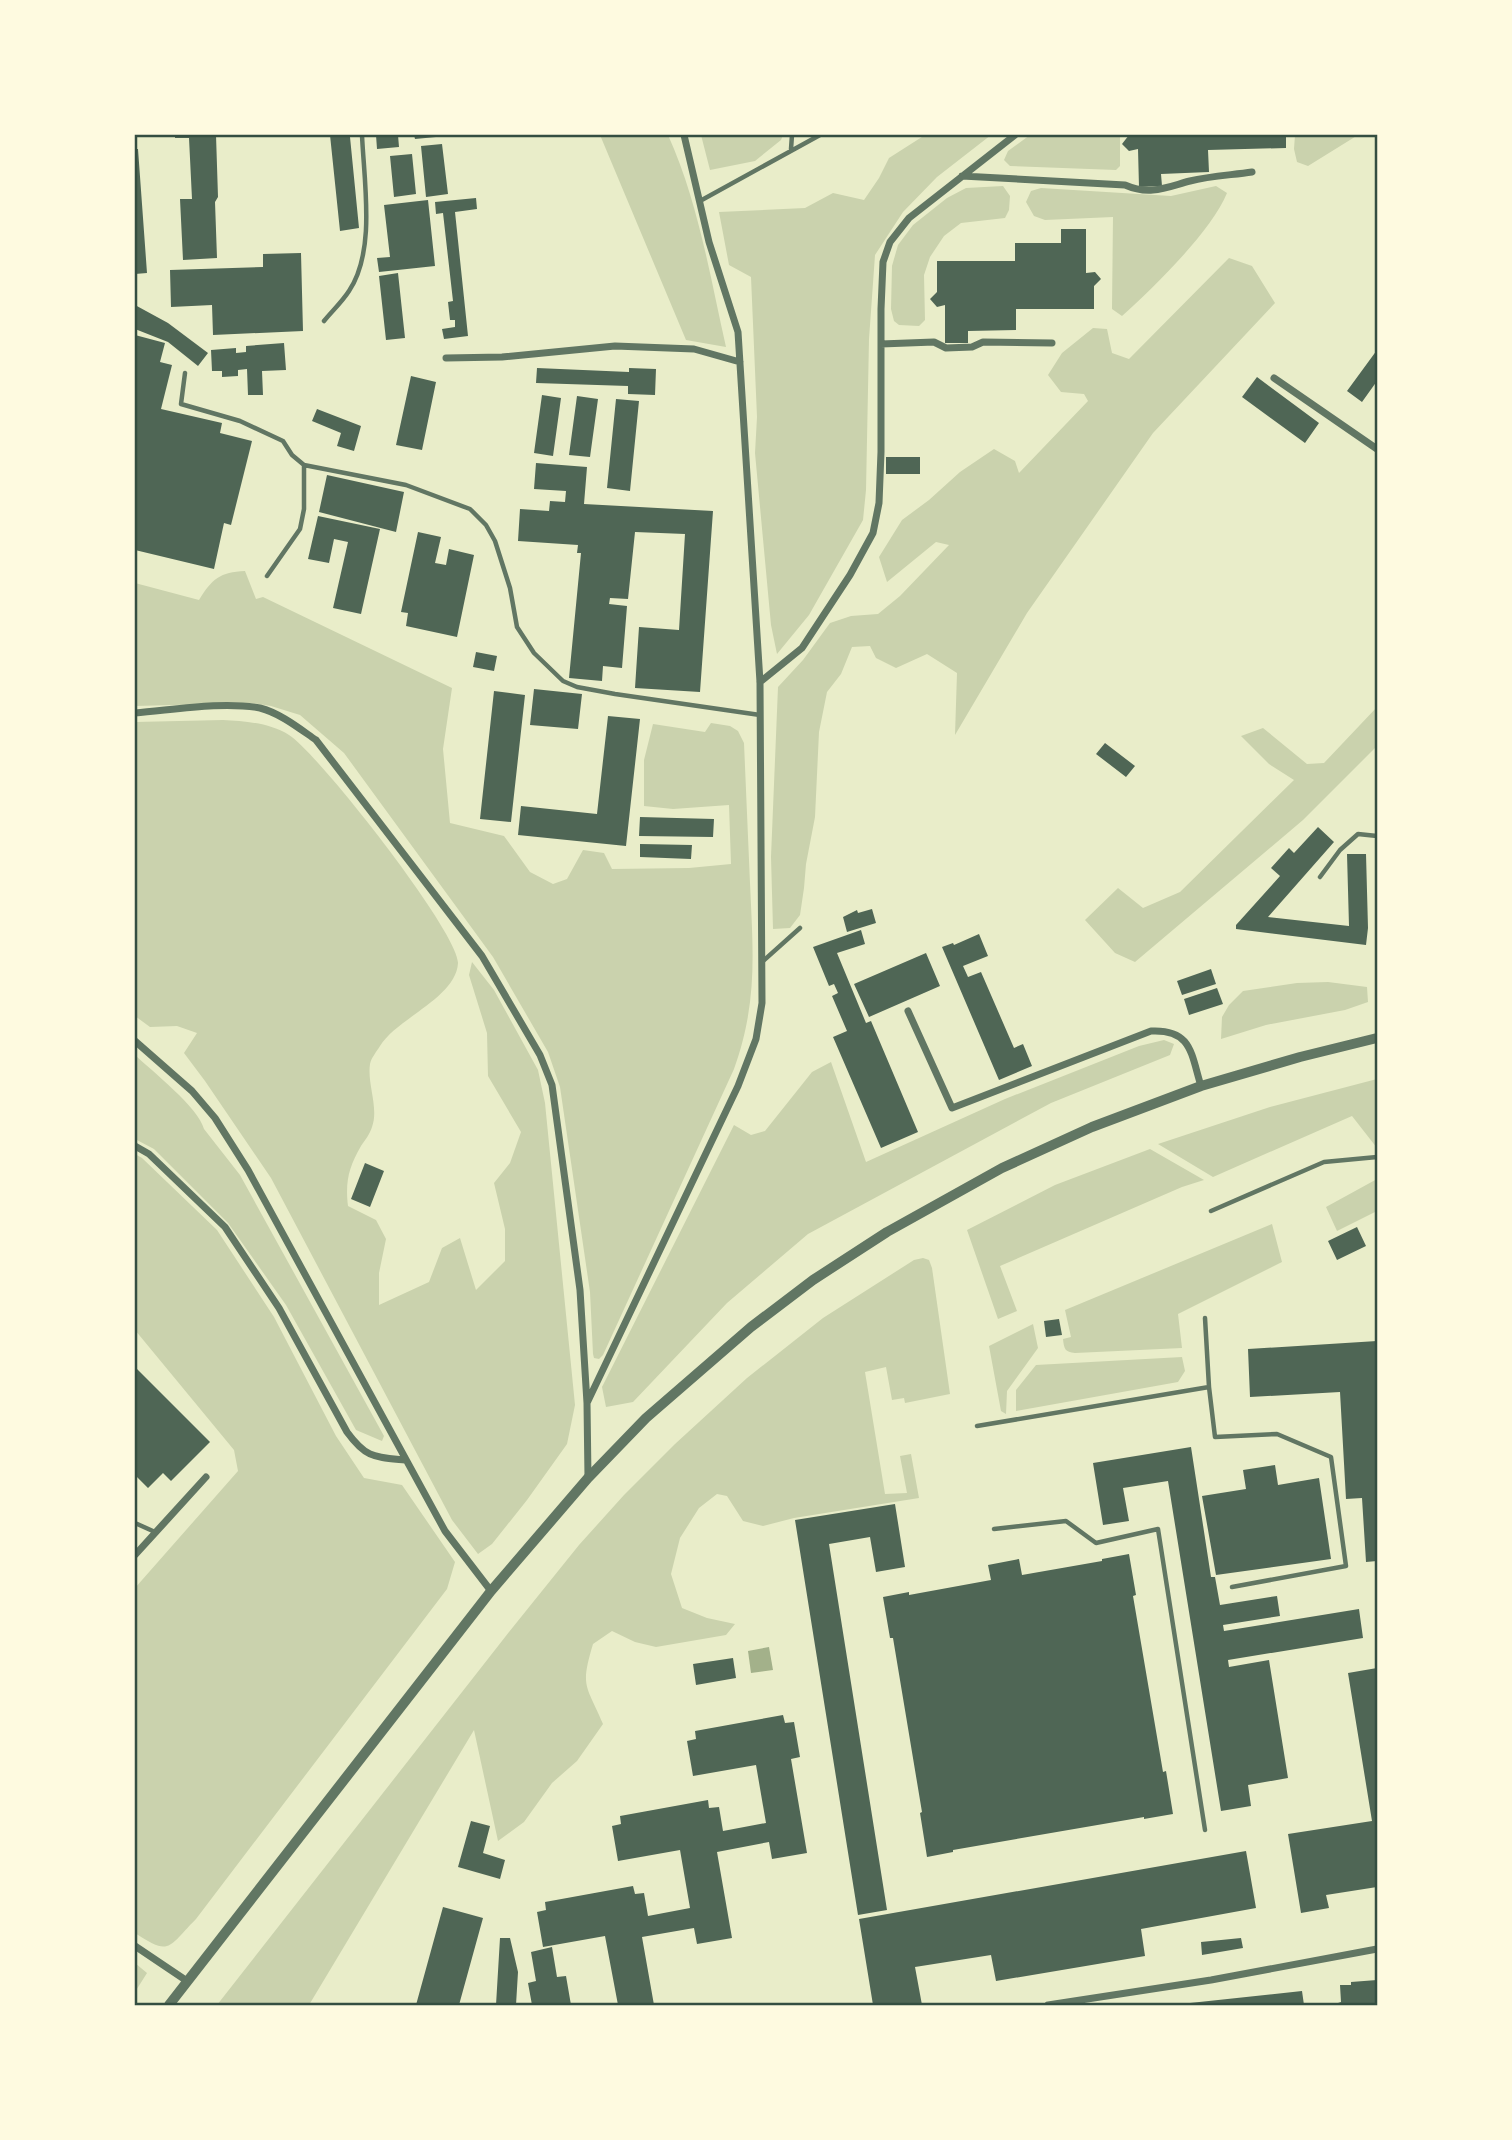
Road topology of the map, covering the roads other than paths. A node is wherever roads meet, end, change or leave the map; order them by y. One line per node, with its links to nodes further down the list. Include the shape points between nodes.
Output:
1 (362, 135): 10 (lane, via 366,243 362,263 349,291)
2 (684, 135): 9 (street)
3 (792, 135): 6 (lane)
4 (820, 135): 6 (lane)
5 (1015, 135): 8 (street)
6 (790, 150): 9 (lane)
7 (1252, 172): 8 (street, via 1190,181 1165,190)
8 (961, 176): 12 (street, via 909,218 890,242 883,262)
9 (700, 201): 14 (street, via 738,332)
10 (324, 321)
11 (1052, 343): 12 (street, via 984,342 946,348 934,342)
12 (881, 344): 20 (street, via 879,503 873,533 802,648)
13 (446, 358): 14 (street, via 615,346 694,349)
14 (740, 362): 20 (street)
15 (185, 373): 18 (lane, via 181,404 240,421 283,440)
16 (1274, 377): 17 (street)
17 (1377, 449)
18 (304, 465): 19 (lane, via 300,529); 22 (lane, via 406,485 470,509 495,541 517,627 534,653 563,681 615,694)
19 (267, 576)
20 (760, 682): 22 (street)
21 (135, 713): 36 (street, via 230,706 262,709 316,740 482,956 540,1055 552,1085 580,1290)
22 (760, 715): 26 (street)
23 (1377, 836): 24 (lane, via 1358,834)
24 (1320, 877)
25 (800, 928): 26 (lane)
26 (762, 962): 36 (street, via 756,1039 738,1086)
27 (908, 1011): 30 (street, via 952,1108 1151,1031 1183,1037)
28 (1377, 1038): 30 (street)
29 (135, 1041): 38 (street, via 192,1091 215,1118 248,1170)
30 (1201, 1086): 40 (street, via 1092,1127 1002,1168 877,1239 751,1327 646,1418)
31 (135, 1146): 38 (street, via 225,1227 279,1308 359,1449 374,1457)
32 (1377, 1157): 33 (lane, via 1324,1162)
33 (1211, 1211)
34 (1205, 1318): 35 (lane)
35 (1209, 1387): 37 (lane); 45 (lane, via 1215,1437 1278,1434 1331,1457 1346,1566)
36 (587, 1403): 40 (street)
37 (977, 1426)
38 (405, 1460): 46 (street, via 445,1531)
39 (206, 1477): 43 (street)
40 (589, 1478): 46 (street)
41 (135, 1523): 43 (lane)
42 (994, 1529): 47 (lane, via 1066,1521 1096,1543 1158,1529)
43 (155, 1532): 44 (street)
44 (135, 1555)
45 (1232, 1587)
46 (491, 1591): 50 (street)
47 (1205, 1830)
48 (135, 1946): 50 (street)
49 (1377, 1949): 52 (street)
50 (187, 1981): 51 (street)
51 (169, 2005)
52 (1048, 2005)

